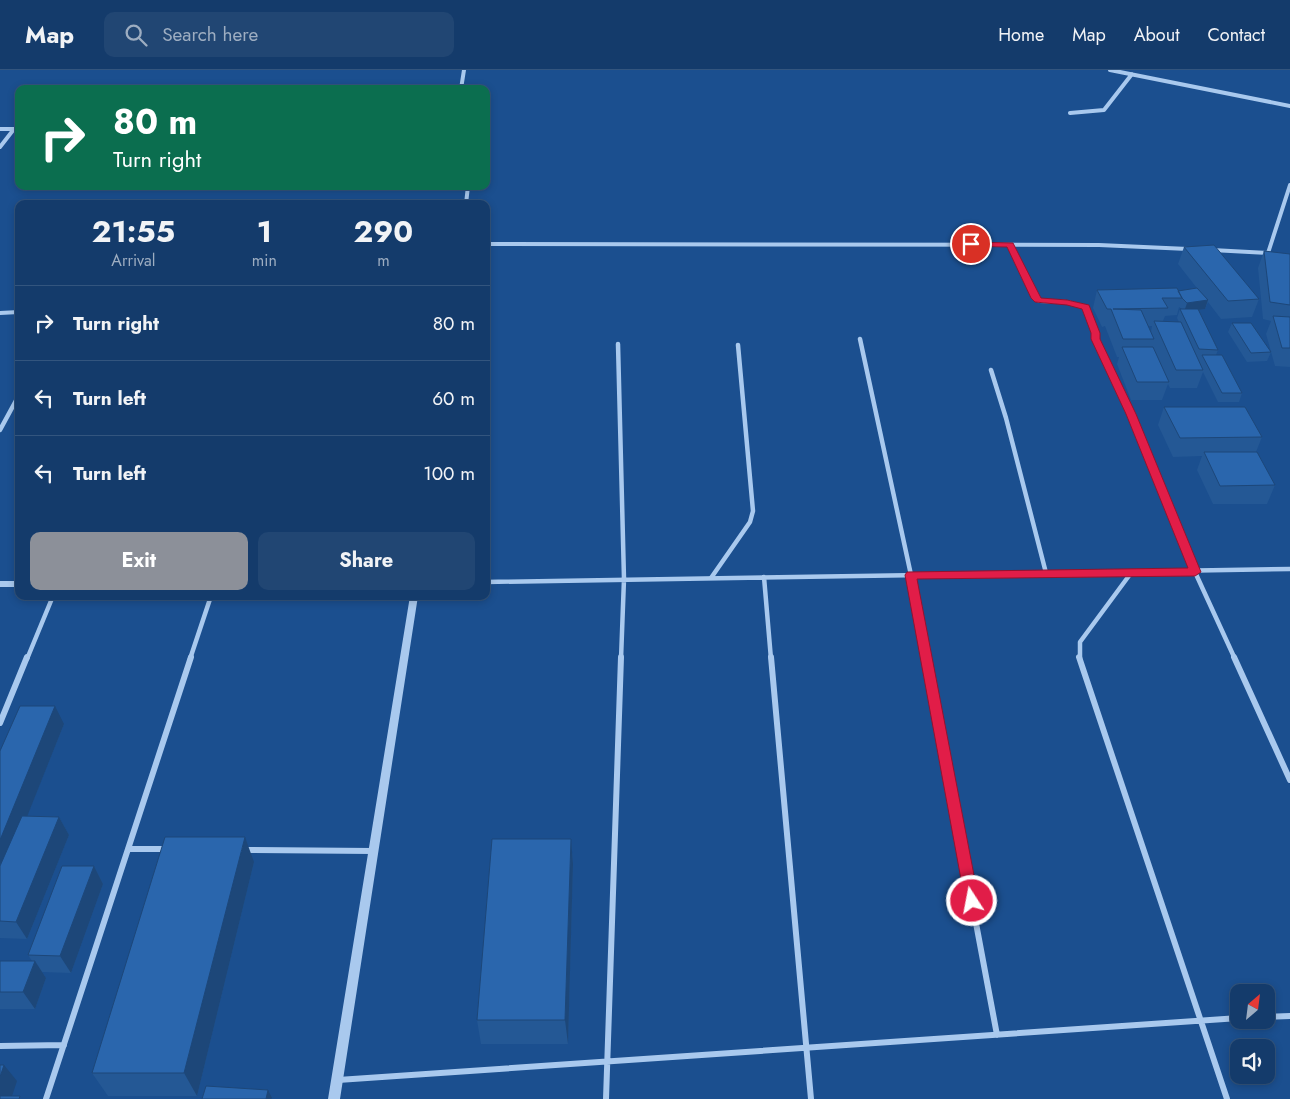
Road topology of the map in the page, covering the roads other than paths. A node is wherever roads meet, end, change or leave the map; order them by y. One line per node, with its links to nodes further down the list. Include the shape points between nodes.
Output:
1 (464, 70): 4 (street)
2 (1110, 70): 3 (street)
3 (1132, 74): 5 (street); 6 (street, via 1104,110)
4 (462, 85)
5 (1290, 106)
6 (1070, 112)
7 (0, 129): 8 (street)
8 (14, 129): 9 (street)
9 (0, 146)
10 (1290, 185): 15 (street)
11 (490, 244): 12 (street)
12 (1010, 244): 13 (street); 27 (street, via 1035,298 1086,307 1095,339 1131,414)
13 (1198, 250)
14 (1208, 250): 15 (street)
15 (1268, 253): 16 (street)
16 (1275, 254)
17 (15, 312): 18 (street)
18 (0, 313)
19 (860, 339): 29 (street)
20 (618, 344): 32 (street)
21 (738, 345): 31 (street, via 753,511 750,522)
22 (991, 370): 28 (street)
23 (15, 402): 24 (street)
24 (0, 430)
25 (1290, 569): 27 (street)
26 (1131, 572): 27 (street); 28 (street); 48 (street, via 1080,642 1079,656)
27 (1195, 572): 40 (street)
28 (1046, 573): 29 (street)
29 (911, 575): 30 (street); 49 (street)
30 (764, 577): 31 (street); 52 (street)
31 (711, 578): 32 (street)
32 (624, 579): 33 (street); 53 (street)
33 (490, 582)
34 (0, 584): 35 (street)
35 (15, 584)
36 (51, 600): 39 (street)
37 (211, 600): 41 (street)
38 (413, 600): 44 (street)
39 (0, 723)
40 (1290, 780)
41 (128, 849): 42 (street); 50 (street)
42 (177, 850)
43 (236, 850): 44 (street)
44 (374, 851): 54 (street)
45 (1290, 1016): 46 (street)
46 (1275, 1017)
47 (1230, 1018): 48 (street)
48 (1202, 1020): 49 (street); 59 (street)
49 (997, 1035): 52 (street)
50 (64, 1045): 51 (street); 55 (street)
51 (0, 1046)
52 (807, 1048): 53 (street); 58 (street)
53 (606, 1061): 54 (street); 57 (street)
54 (337, 1080): 56 (street)
55 (46, 1099)
56 (334, 1099)
57 (606, 1099)
58 (811, 1099)
59 (1227, 1099)

